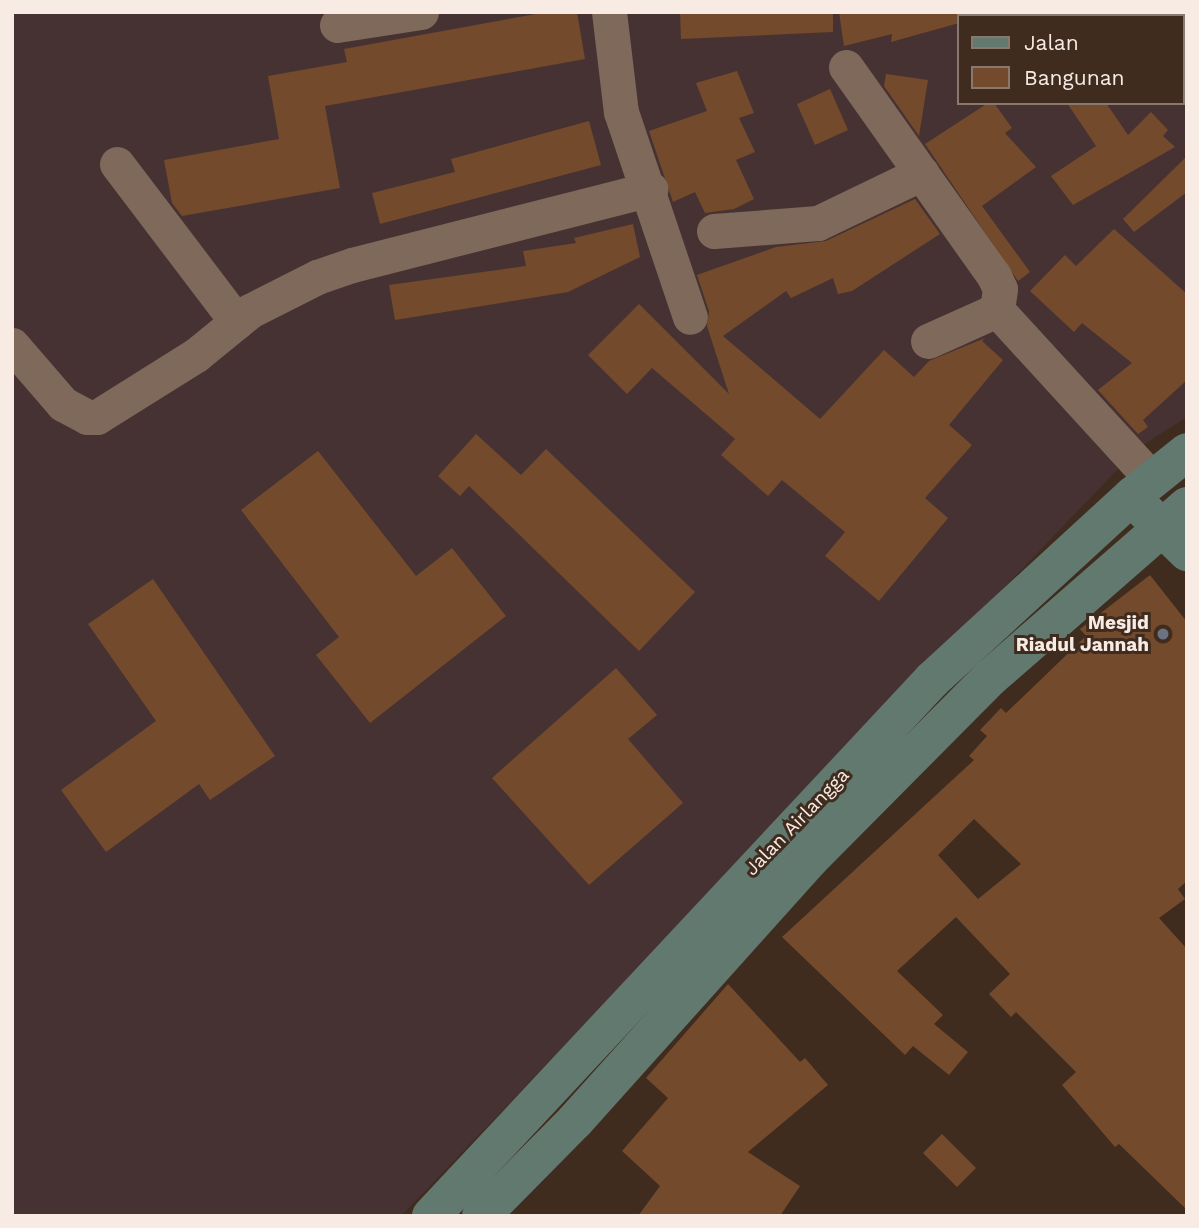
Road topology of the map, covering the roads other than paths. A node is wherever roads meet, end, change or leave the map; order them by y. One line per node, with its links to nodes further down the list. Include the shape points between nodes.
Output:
1 (422, 12): 3 (street)
2 (609, 12): 7 (street, via 621,111)
3 (337, 25)
4 (846, 67): 6 (street)
5 (117, 164): 11 (street)
6 (922, 173): 8 (street, via 818,223); 9 (street, via 997,282)
7 (650, 189): 10 (street); 11 (street, via 352,265 261,306)
8 (714, 231)
9 (996, 310): 12 (street); 15 (street)
10 (690, 317)
11 (237, 322): 13 (street, via 144,390 97,417 87,417 63,404)
12 (928, 341)
13 (12, 345)
14 (1187, 452): 15 (main road, Jalan Airlangga)
15 (1141, 487): 16 (main road); 17 (main road, Jalan Airlangga, via 932,680)
16 (1178, 529): 17 (main road, Jalan Airlangga, via 991,677)
17 (769, 876): 18 (main road, Jalan Airlangga); 19 (main road, Jalan Airlangga, via 575,1121)
18 (431, 1216)
19 (481, 1216)

